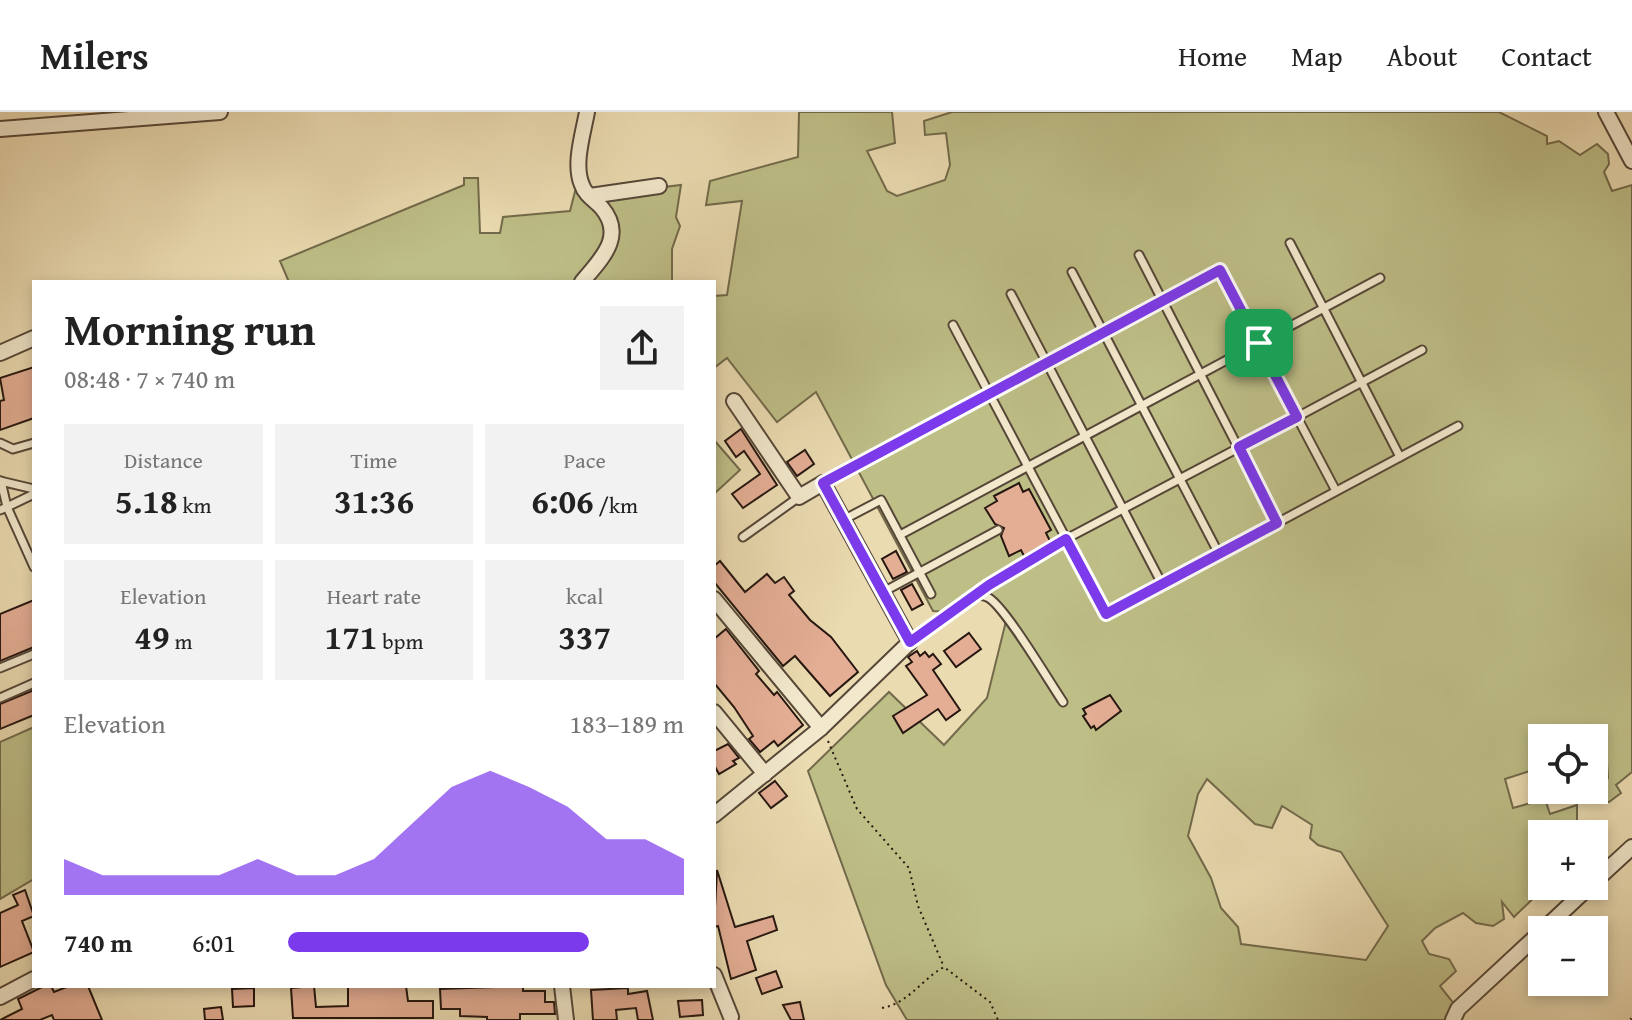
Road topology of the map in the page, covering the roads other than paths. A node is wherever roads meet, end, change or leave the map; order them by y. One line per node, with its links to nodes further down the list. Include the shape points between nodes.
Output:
1 (220, 112): 4 (street)
2 (587, 112): 7 (street, via 579,176)
3 (1606, 112): 5 (street)
4 (0, 129)
5 (1632, 161)
6 (659, 186): 7 (street)
7 (590, 196): 12 (street, via 605,211 612,230 610,249)
8 (1290, 243): 15 (lane)
9 (1139, 255): 14 (lane)
10 (1072, 272): 17 (lane)
11 (1380, 278): 15 (lane)
12 (584, 280)
13 (1011, 294): 22 (lane)
14 (1163, 301): 17 (lane); 19 (lane, via 1220,270); 23 (lane)
15 (1324, 308): 19 (lane); 24 (lane)
16 (953, 325): 25 (lane)
17 (1104, 332): 22 (lane); 27 (lane)
18 (32, 339): 21 (street)
19 (1259, 343): 23 (lane); 28 (lane)
20 (1422, 350): 24 (lane)
21 (0, 353)
22 (1046, 363): 25 (lane); 30 (lane)
23 (1201, 374): 27 (lane); 33 (lane)
24 (1362, 382): 28 (lane); 34 (lane)
25 (989, 393): 35 (lane); 38 (lane)
26 (734, 401): 42 (street)
27 (1142, 406): 30 (lane); 36 (lane)
28 (1297, 417): 33 (lane); 40 (lane)
29 (1458, 426): 34 (lane)
30 (1085, 436): 35 (lane); 44 (lane)
31 (0, 443): 32 (lane, via 13,449)
32 (32, 444)
33 (1239, 447): 36 (lane); 46 (lane)
34 (1400, 457): 40 (lane)
35 (1028, 466): 48 (lane); 50 (lane)
36 (1180, 478): 44 (lane); 51 (lane)
37 (0, 481): 39 (lane); 43 (lane)
38 (823, 483): 42 (street); 45 (street)
39 (32, 491)
40 (1336, 491): 46 (lane)
41 (32, 493): 43 (lane)
42 (799, 497): 49 (lane)
43 (3, 508): 52 (lane)
44 (1123, 509): 50 (lane); 54 (lane)
45 (842, 521): 48 (lane, via 881,500); 55 (street)
46 (1277, 523): 51 (lane)
47 (998, 530): 53 (lane)
48 (900, 535): 53 (lane)
49 (743, 537)
50 (1066, 539): 54 (lane, via 1106,614); 57 (lane)
51 (1219, 554): 54 (lane)
52 (32, 563)
53 (919, 572): 55 (lane); 56 (lane)
54 (1162, 584)
55 (881, 593): 59 (street)
56 (931, 594)
57 (968, 599): 59 (lane); 64 (lane, via 977,595 995,603)
58 (716, 601): 66 (street)
59 (910, 642): 66 (street)
60 (32, 655): 61 (lane)
61 (0, 668)
62 (32, 684): 63 (lane)
63 (0, 698)
64 (1063, 702)
65 (716, 714): 67 (street)
66 (821, 728): 67 (street)
67 (765, 774): 68 (street)
68 (716, 813)
69 (1628, 851): 70 (street)
70 (1608, 869)
71 (1575, 900): 72 (street)
72 (1557, 916)
73 (1528, 944): 78 (street)
74 (32, 980): 77 (street)
75 (716, 980): 79 (street)
76 (562, 988): 80 (street)
77 (0, 997)
78 (1455, 1014)
79 (731, 1017)
80 (566, 1020)

